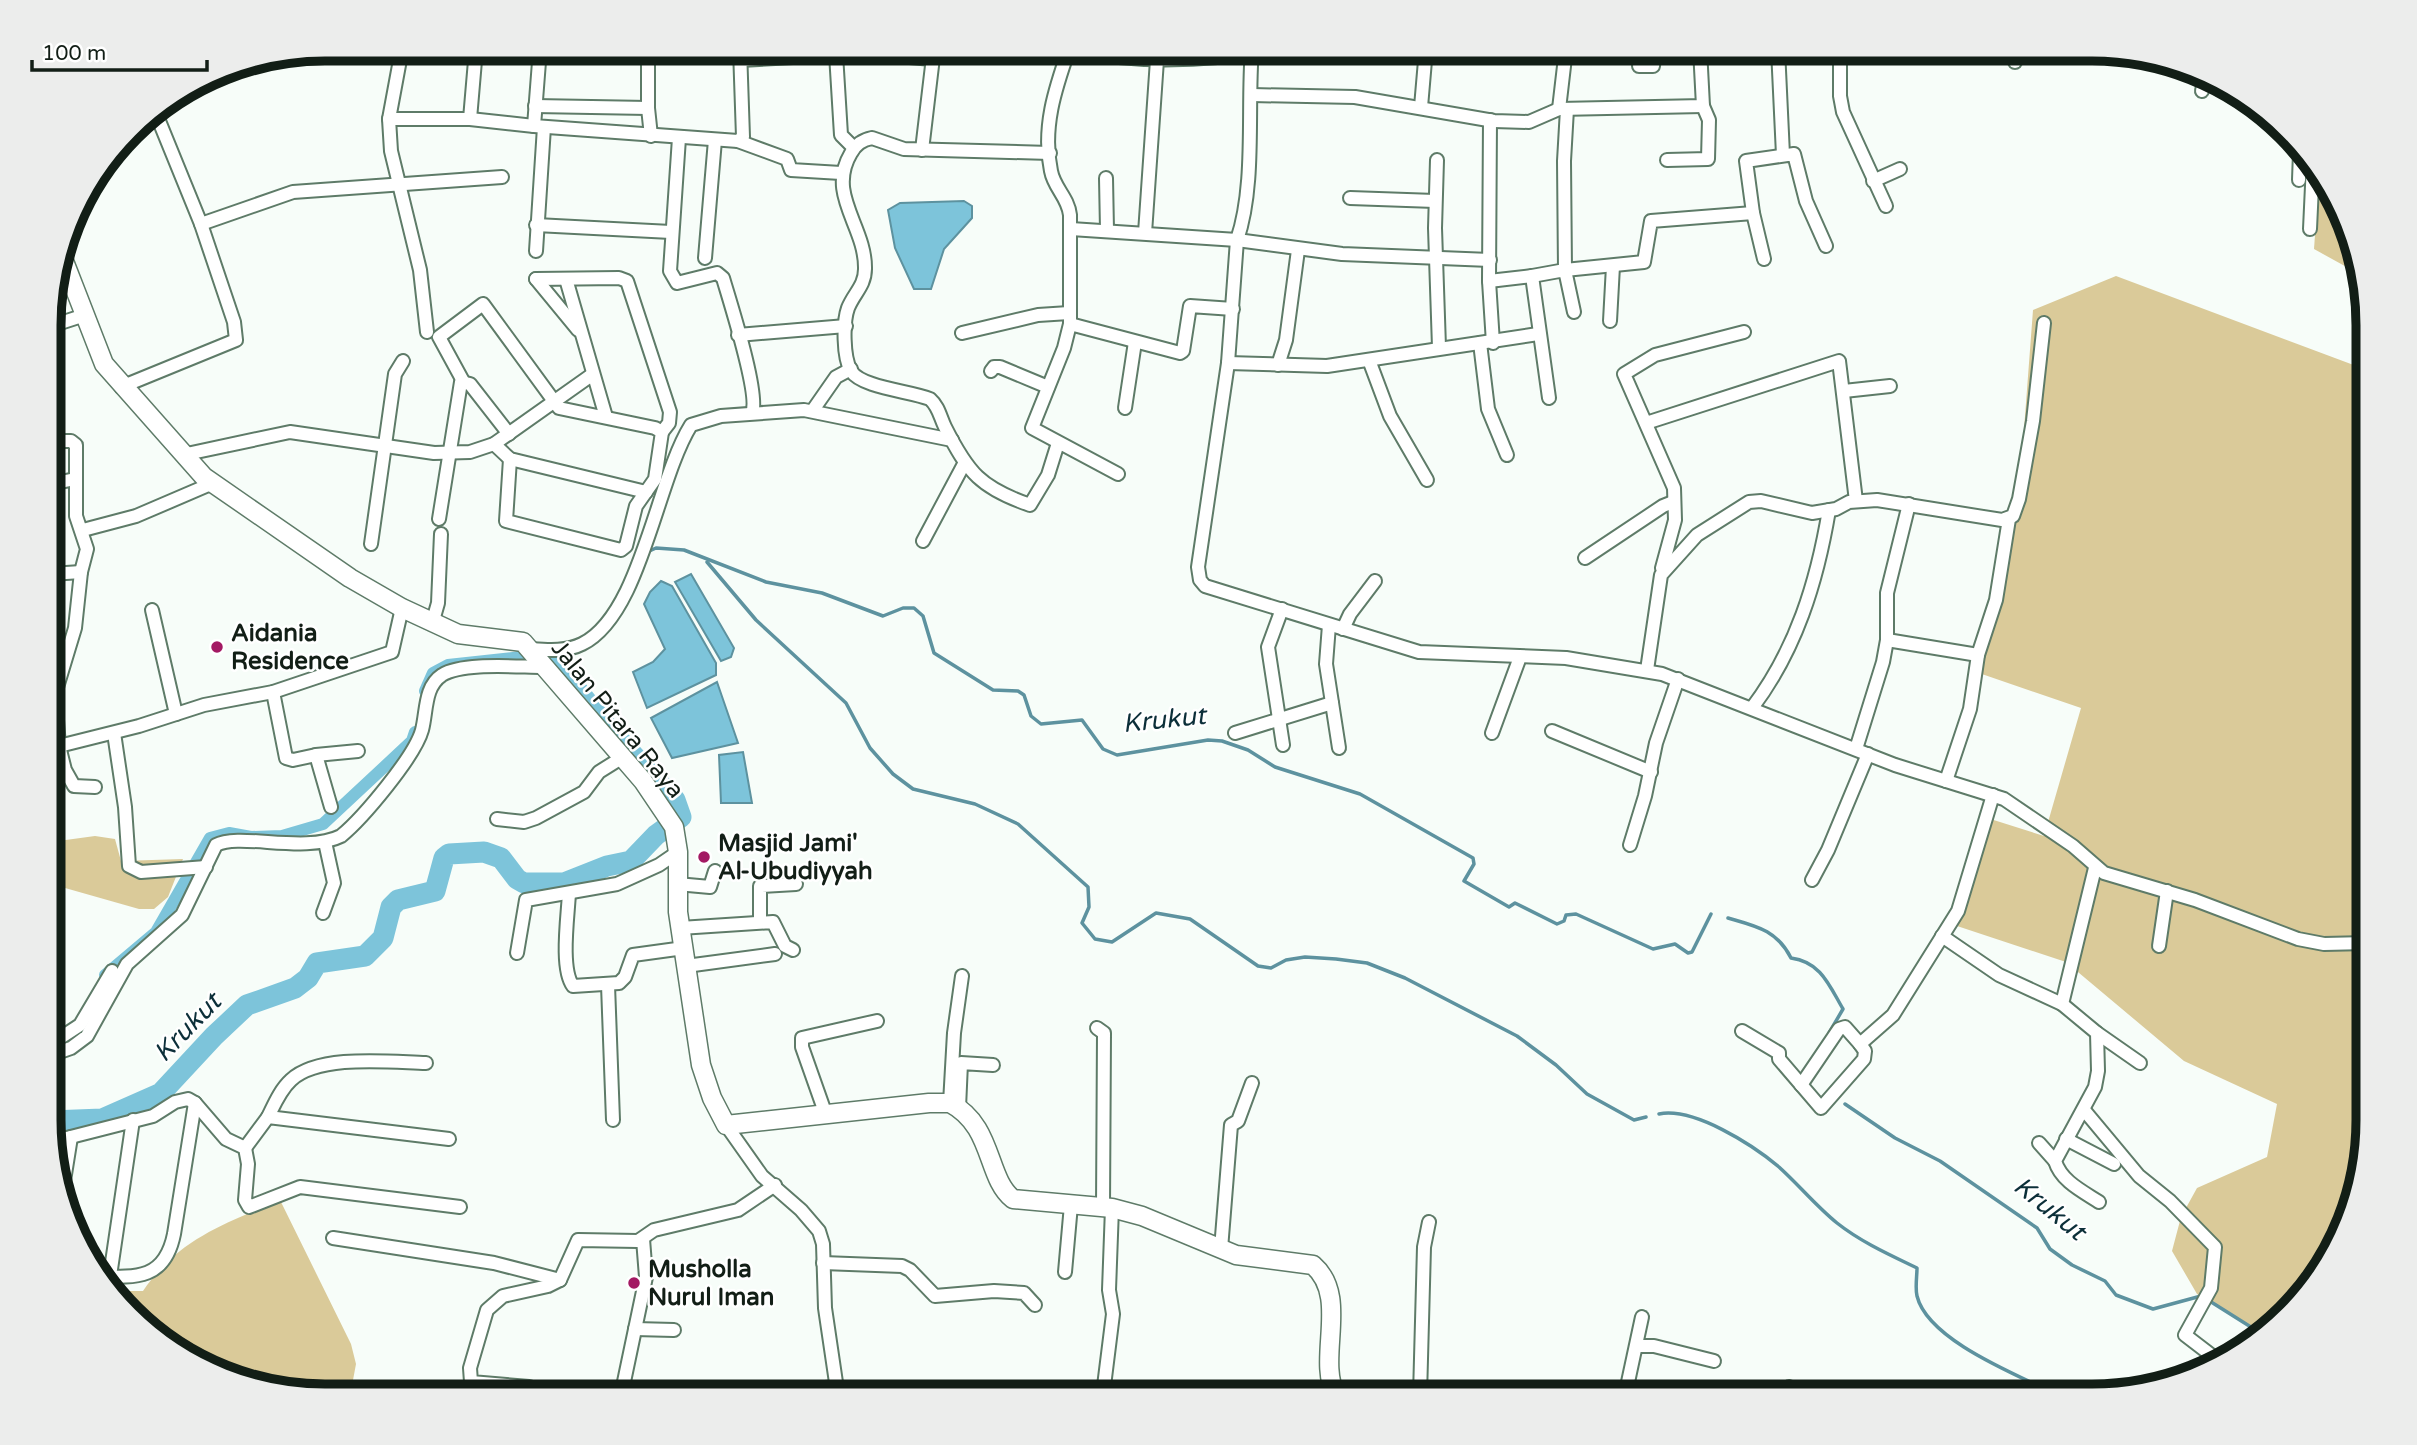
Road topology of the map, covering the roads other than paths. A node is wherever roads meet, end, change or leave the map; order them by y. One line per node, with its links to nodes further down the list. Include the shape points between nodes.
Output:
1 (400, 61): 26 (street)
2 (474, 61): 27 (street)
3 (539, 61): 21 (street)
4 (648, 61): 24 (street)
5 (741, 61): 34 (street, via 743,137)
6 (836, 61): 35 (street, via 841,135)
7 (932, 61): 36 (street)
8 (1068, 61): 37 (street, via 1050,109)
9 (1157, 61): 60 (street)
10 (1252, 61): 20 (street)
11 (1425, 61): 23 (street)
12 (1565, 61): 25 (street)
13 (1654, 61): 17 (street, via 1653,66)
14 (1701, 61): 22 (street)
15 (1779, 61): 38 (street)
16 (1840, 61): 47 (street, via 1843,112)
17 (1639, 66)
18 (2203, 86): 19 (street)
19 (2202, 91)
20 (1252, 95): 23 (street, via 1355,97); 61 (street)
21 (535, 106): 24 (street); 30 (street)
22 (1703, 106): 25 (street); 40 (street, via 1709,120 1708,159)
23 (1421, 107): 28 (street)
24 (648, 108): 31 (street)
25 (1563, 109): 28 (street, via 1529,122); 71 (street)
26 (389, 119): 27 (street); 49 (street)
27 (470, 119): 30 (street)
28 (1490, 120): 68 (street)
29 (159, 121): 54 (street)
30 (539, 126): 31 (street); 55 (street)
31 (651, 136): 32 (street)
32 (679, 138): 33 (street); 59 (street)
33 (715, 140): 34 (street); 65 (street)
34 (738, 141): 43 (street, via 786,159 790,170)
35 (854, 148): 36 (street, via 872,138 898,148); 43 (street)
36 (922, 150): 37 (street)
37 (1050, 153): 56 (street, via 1053,177 1069,205)
38 (1783, 155): 53 (street, via 1745,161); 62 (street, via 1795,155 1806,201)
39 (1437, 160): 51 (street)
40 (1667, 160)
41 (2300, 163): 46 (street)
42 (1900, 169): 47 (street)
43 (841, 173): 82 (street, via 865,266 863,283 848,307)
44 (502, 177): 49 (street)
45 (1106, 178): 58 (street)
46 (2299, 180)
47 (1873, 181): 52 (street)
48 (2312, 181): 57 (street)
49 (397, 182): 54 (street, via 293,192); 83 (street, via 420,270)
50 (1350, 198): 51 (street)
51 (1435, 201): 67 (street)
52 (1886, 206)
53 (1752, 213): 66 (street); 69 (street, via 1651,220 1646,260)
54 (201, 225): 101 (street, via 236,340)
55 (536, 225): 59 (street); 64 (street)
56 (1070, 229): 58 (street); 78 (street)
57 (2310, 229)
58 (1107, 230): 60 (street)
59 (671, 232): 88 (street, via 673,281 720,274)
60 (1145, 233): 61 (street)
61 (1237, 240): 63 (street); 75 (street)
62 (1826, 246)
63 (1298, 250): 67 (street); 95 (street, via 1286,340)
64 (536, 251)
65 (705, 258)
66 (1764, 259)
67 (1435, 260): 68 (street); 91 (street)
68 (1490, 260): 74 (street)
69 (1613, 266): 71 (street); 79 (street)
70 (67, 269): 77 (main road, Jalan Pitara Raya)
71 (1565, 270): 72 (street); 76 (street)
72 (1532, 276): 74 (street); 86 (street)
73 (566, 279): 87 (street); 87 (street, via 536,279); 111 (street, via 619,278 629,284 670,412)
74 (1489, 281): 90 (street)
75 (1233, 309): 89 (street, via 1190,306 1180,353); 94 (street)
76 (1574, 312)
77 (85, 315): 80 (street); 101 (main road, Jalan Pitara Raya, via 104,364)
78 (1069, 318): 85 (street, via 1047,314); 89 (street); 102 (street)
79 (1611, 321)
80 (61, 323)
81 (2044, 323): 134 (street, via 2019,499)
82 (846, 326): 88 (street); 96 (street)
83 (428, 332)
84 (1744, 332): 110 (street, via 1655,355 1624,374)
85 (962, 333)
86 (1538, 334): 90 (street); 104 (street)
87 (582, 335): 98 (street)
88 (738, 335): 108 (street, via 752,384)
89 (1135, 342): 106 (street)
90 (1487, 343): 91 (street); 120 (street, via 1488,409)
91 (1439, 347): 93 (street)
92 (404, 360): 117 (street, via 395,374)
93 (1369, 360): 95 (street, via 1316,367); 125 (street, via 1390,416)
94 (1228, 363): 95 (street); 145 (street, via 1198,576 1205,586)
95 (1278, 365)
96 (850, 369): 107 (street, via 836,377); 113 (street, via 864,380 930,399)
97 (991, 371): 102 (street, via 1000,367)
98 (593, 374): 105 (street); 109 (street)
99 (463, 381): 105 (street, via 439,337 483,304); 112 (street); 119 (street)
100 (1890, 386): 103 (street)
101 (121, 387): 118 (main road, Jalan Pitara Raya)
102 (1048, 387): 115 (street, via 1032,428)
103 (1844, 391): 110 (street, via 1839,361); 129 (street)
104 (1549, 398)
105 (554, 401): 109 (street, via 562,409); 112 (street)
106 (1125, 408)
107 (813, 410): 108 (street); 113 (street)
108 (752, 413): 153 (street, via 691,425 626,592 611,619 580,646)
109 (606, 417): 111 (street)
110 (1646, 423): 130 (street, via 1674,488)
111 (662, 432): 128 (street, via 655,479)
112 (509, 434): 116 (street)
113 (952, 440): 122 (street)
114 (61, 442): 124 (street, via 76,443)
115 (1058, 443): 122 (street, via 1031,506 992,490); 123 (street)
116 (494, 444): 119 (street); 121 (street)
117 (386, 446): 118 (street, via 290,432); 119 (street); 138 (street)
118 (182, 455): 127 (main road, Jalan Pitara Raya)
119 (450, 455): 133 (street)
120 (1507, 455)
121 (510, 460): 128 (street); 128 (street, via 506,521 608,547 621,550 626,546 636,506)
122 (964, 464): 137 (street)
123 (1118, 474)
124 (75, 479): 126 (street); 135 (street, via 76,516)
125 (1427, 480)
126 (61, 482)
127 (214, 483): 135 (street, via 136,516); 144 (main road, Jalan Pitara Raya, via 350,578)
128 (646, 492)
129 (1856, 501): 131 (street); 132 (street)
130 (1673, 502): 139 (street); 142 (street, via 1675,520)
131 (1909, 504): 134 (street); 150 (street, via 1887,593)
132 (1829, 510): 142 (street, via 1812,513 1749,502 1697,535); 159 (street, via 1822,551 1793,642)
133 (439, 519)
134 (2009, 519): 151 (street, via 1996,600)
135 (83, 530): 140 (street, via 87,549)
136 (441, 534): 147 (street, via 441,573)
137 (923, 541)
138 (371, 544)
139 (1585, 558)
140 (81, 572): 141 (street); 154 (street, via 75,628)
141 (61, 573)
142 (1661, 575): 155 (street)
143 (1375, 582): 149 (street)
144 (402, 608): 147 (main road, Jalan Pitara Raya); 157 (street, via 392,652)
145 (1282, 609): 148 (street); 161 (street, via 1268,647)
146 (152, 610): 160 (street)
147 (432, 624): 153 (main road, Jalan Pitara Raya, via 468,636 520,641)
148 (1329, 625): 149 (street); 158 (street, via 1326,664)
149 (1343, 629): 152 (street, via 1419,652)
150 (1887, 640): 151 (street); 170 (street)
151 (1978, 655): 175 (street, via 1970,709)
152 (1521, 657): 155 (street, via 1566,658); 165 (street)
153 (536, 658): 172 (main road, Jalan Pitara Raya); 180 (street, via 455,670 438,678 430,689 422,730 411,754 349,830)
154 (61, 669)
155 (1647, 670): 156 (street)
156 (1678, 679): 159 (street); 174 (street)
157 (273, 692): 160 (street); 171 (street, via 286,758)
158 (1332, 703): 161 (street); 168 (street)
159 (1752, 708): 170 (street)
160 (176, 714): 163 (street)
161 (1279, 719): 164 (street); 166 (street)
162 (1552, 732): 174 (street)
163 (114, 733): 167 (street); 183 (street, via 129,866 141,872)
164 (1235, 733)
165 (1492, 733)
166 (1283, 745)
167 (61, 746)
168 (1339, 748)
169 (358, 751): 171 (street)
170 (1862, 752): 175 (street); 186 (street, via 1828,850)
171 (316, 755): 178 (street)
172 (623, 757): 179 (street, via 599,772 584,792 536,818 524,822); 182 (main road, Jalan Pitara Raya, via 670,820)
173 (61, 760): 176 (street, via 72,784)
174 (1651, 772): 181 (street)
175 (1947, 781): 177 (street)
176 (95, 788)
177 (1993, 795): 184 (street, via 2065,840); 194 (street, via 1958,911)
178 (331, 807)
179 (497, 819)
180 (324, 842): 183 (street, via 220,843); 191 (street, via 334,883)
181 (1630, 845)
182 (678, 852): 187 (main road, Jalan Pitara Raya); 190 (street, via 628,880)
183 (204, 867): 211 (street, via 183,915 136,955 86,1036)
184 (2095, 868): 189 (street); 204 (street)
185 (715, 871): 187 (street, via 710,887)
186 (1812, 880)
187 (677, 884): 193 (main road, Jalan Pitara Raya)
188 (796, 884): 192 (street, via 760,886)
189 (2167, 891): 195 (street, via 2298,939); 196 (street)
190 (569, 893): 198 (street, via 523,904); 203 (street, via 569,981 576,987)
191 (323, 913)
192 (760, 922): 193 (street); 197 (street, via 775,922 785,946)
193 (680, 928): 200 (main road, Jalan Pitara Raya)
194 (1942, 936): 204 (street, via 2000,975); 210 (street, via 1894,1015)
195 (2356, 943)
196 (2159, 946)
197 (793, 950)
198 (517, 953)
199 (775, 954): 200 (street)
200 (685, 957): 203 (street, via 633,956 622,981); 224 (main road, Jalan Pitara Raya, via 701,1065)
201 (112, 971): 209 (street, via 80,1025)
202 (962, 976): 218 (street, via 955,1025)
203 (608, 985): 223 (street)
204 (2062, 1004): 208 (street)
205 (877, 1021): 220 (street, via 802,1038)
206 (1097, 1028): 238 (street, via 1104,1033)
207 (1742, 1031): 216 (street, via 1779,1053)
208 (2097, 1034): 213 (street); 219 (street, via 2098,1071)
209 (61, 1037)
210 (1860, 1044): 216 (street, via 1845,1027 1839,1029); 216 (street, via 1864,1059 1821,1108)
211 (61, 1052)
212 (426, 1063): 221 (street, via 361,1062 306,1071 284,1088)
213 (2140, 1063)
214 (993, 1065): 218 (street, via 961,1063)
215 (1252, 1083): 242 (street, via 1238,1121 1231,1125)
216 (1801, 1085)
217 (195, 1103): 222 (street, via 179,1100 153,1116); 230 (street, via 226,1139); 246 (street, via 168,1253 144,1276)
218 (954, 1106): 220 (main road, via 917,1104); 236 (main road, via 982,1136 1009,1197 1020,1202)
219 (2084, 1110): 228 (street); 253 (street, via 2139,1176 2215,1247 2211,1289 2185,1335)
220 (826, 1115): 224 (main road)
221 (268, 1118): 227 (street); 230 (street)
222 (133, 1120): 225 (street); 244 (street)
223 (613, 1120)
224 (726, 1125): 234 (street, via 755,1168)
225 (71, 1137): 226 (street); 233 (street)
226 (62, 1139)
227 (449, 1139)
228 (2066, 1139): 231 (street); 232 (street)
229 (2039, 1143): 231 (street)
230 (245, 1147): 237 (street, via 245,1200 249,1207 300,1187)
231 (2055, 1161): 235 (street, via 2066,1180)
232 (2114, 1164)
233 (66, 1169)
234 (775, 1185): 241 (street, via 738,1210 654,1230); 243 (street, via 819,1231)
235 (2099, 1202)
236 (1071, 1205): 238 (main road); 245 (street)
237 (460, 1207)
238 (1108, 1208): 242 (main road, via 1142,1216); 258 (street, via 1113,1318)
239 (1429, 1222): 260 (street, via 1424,1247)
240 (333, 1238): 247 (street, via 494,1263)
241 (643, 1239): 247 (street, via 578,1240); 250 (street, via 646,1272)
242 (1221, 1249): 259 (main road, via 1248,1258 1307,1262 1318,1268 1329,1298)
243 (823, 1263): 248 (street, via 902,1266 934,1296 1024,1293); 257 (street)
244 (106, 1266)
245 (1065, 1272)
246 (113, 1276)
247 (560, 1280): 255 (street, via 503,1296 492,1304 470,1368 471,1382)
248 (1035, 1305)
249 (1642, 1317): 252 (street)
250 (635, 1329): 251 (street); 256 (street)
251 (674, 1330)
252 (1637, 1346): 254 (street); 261 (street)
253 (2211, 1355)
254 (1714, 1361)
255 (494, 1384)
256 (624, 1384)
257 (836, 1384)
258 (1104, 1384)
259 (1332, 1384)
260 (1420, 1384)
261 (1628, 1384)

